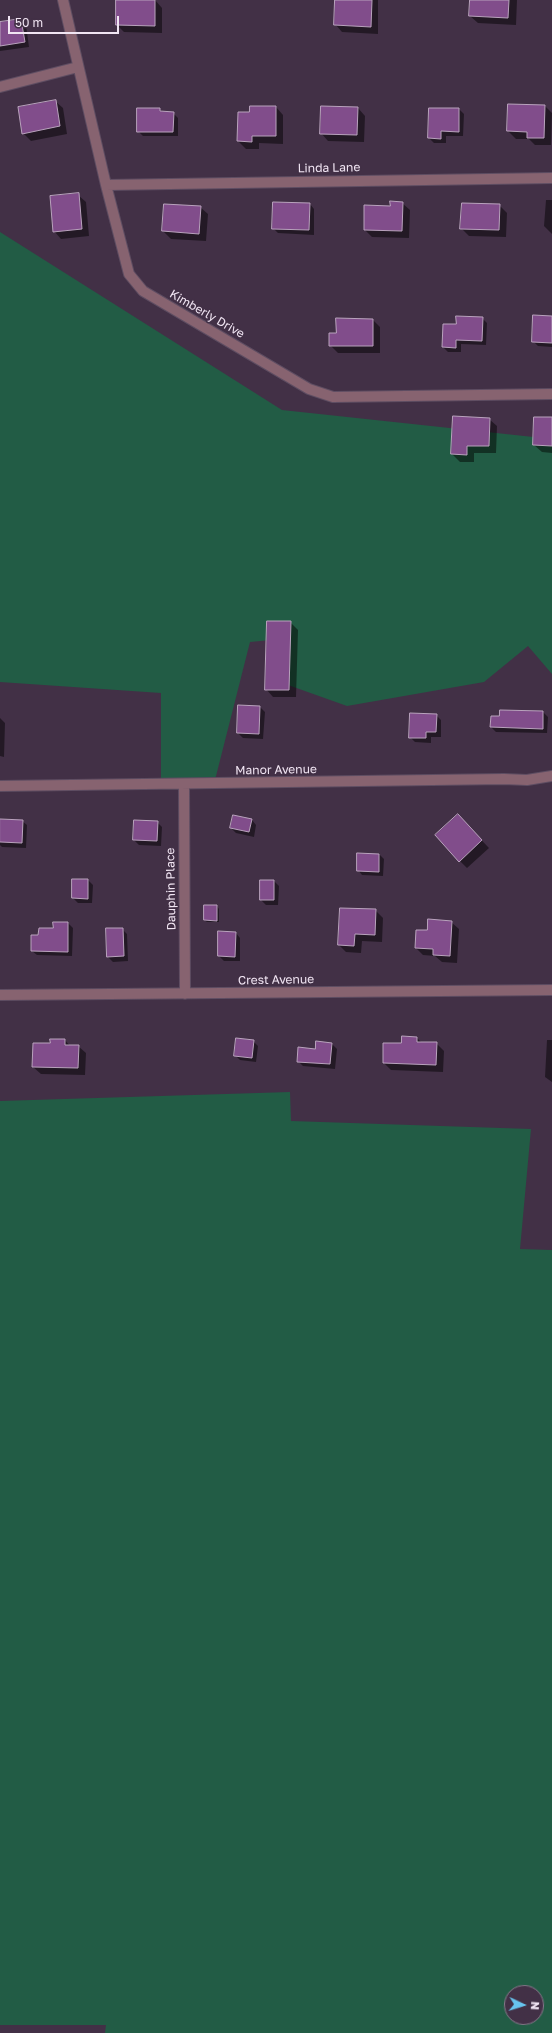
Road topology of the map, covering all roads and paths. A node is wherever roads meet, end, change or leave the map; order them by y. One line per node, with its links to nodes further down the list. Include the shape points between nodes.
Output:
1 (63, 0): 2 (street, Kimberly Drive)
2 (78, 67): 3 (street); 5 (street, Kimberly Drive)
3 (0, 87)
4 (552, 178): 5 (street, Linda Lane)
5 (106, 185): 6 (street, Kimberly Drive, via 129,274 143,292 309,389 333,397)
6 (552, 394)
7 (552, 776): 8 (street, Manor Avenue, via 527,780)
8 (184, 784): 9 (street, Manor Avenue); 11 (street, Dauphin Place)
9 (0, 786)
10 (552, 990): 11 (street, Crest Avenue)
11 (186, 994): 12 (street, Crest Avenue)
12 (0, 995)

